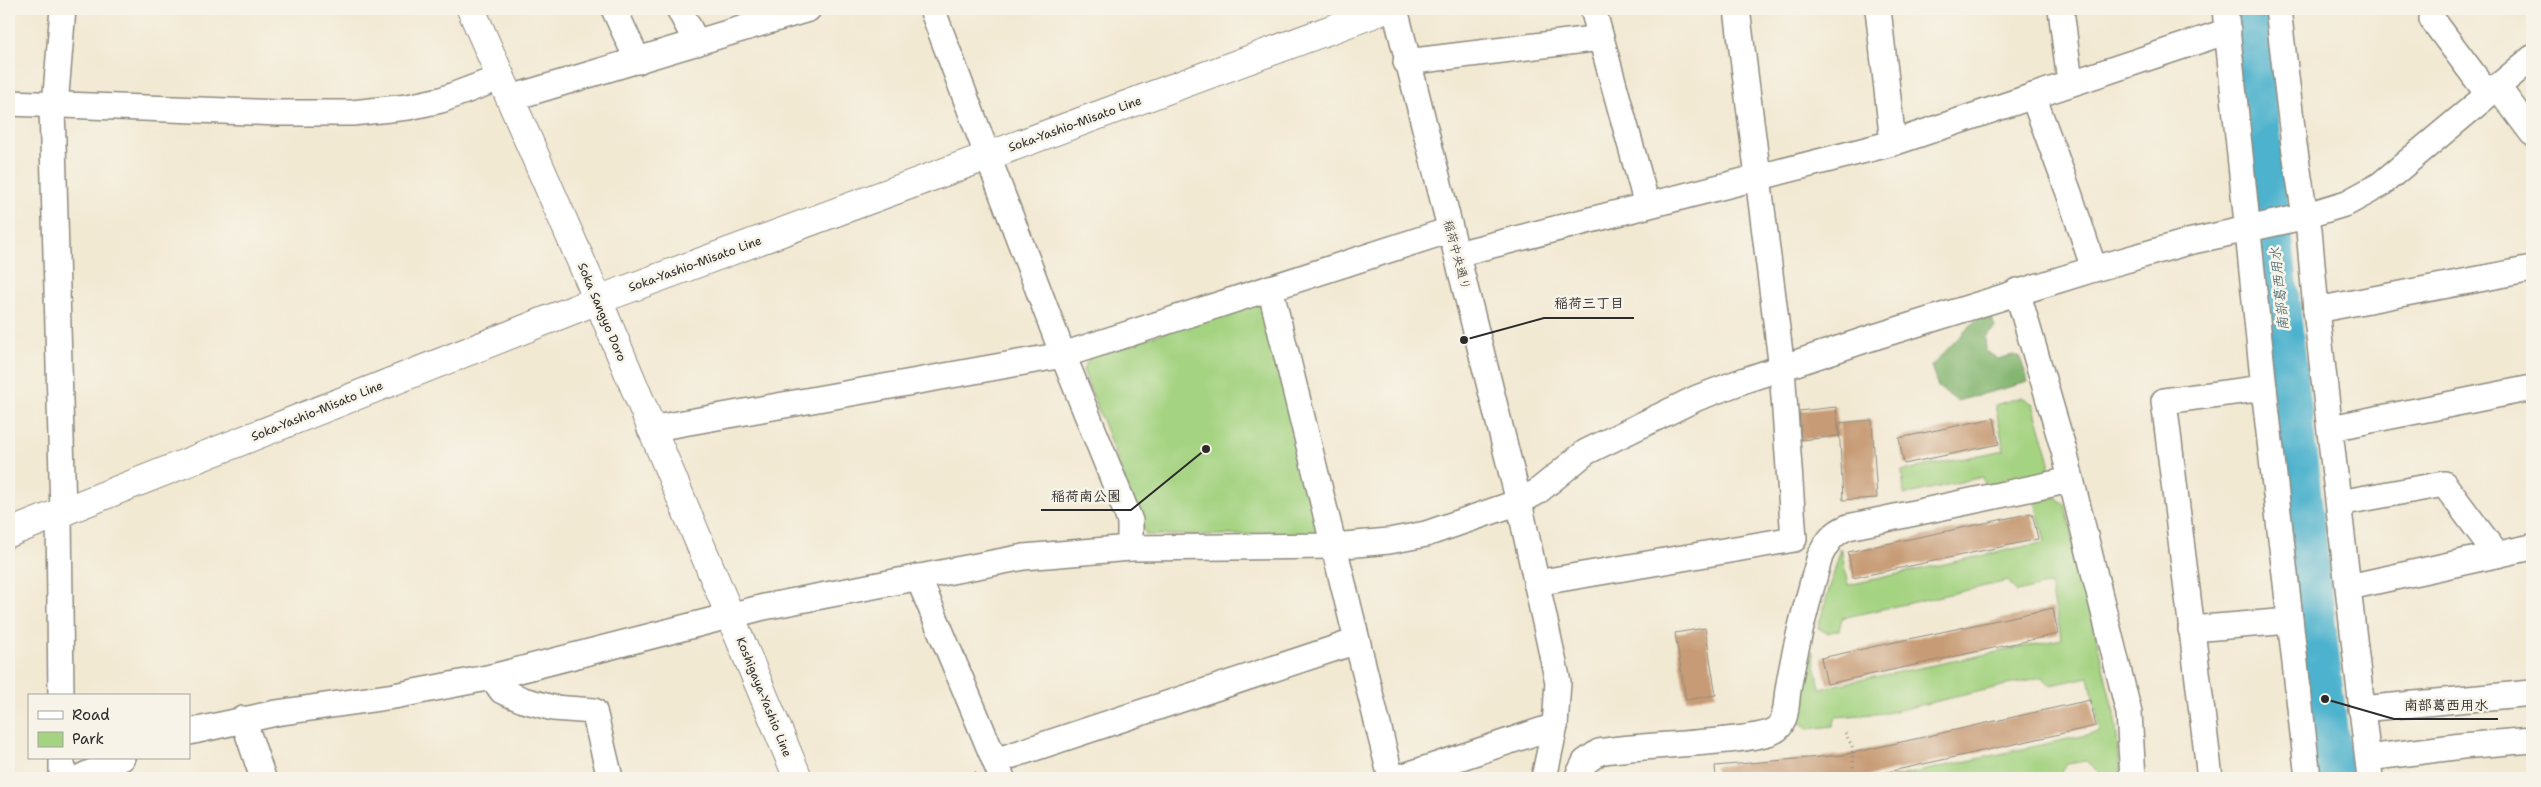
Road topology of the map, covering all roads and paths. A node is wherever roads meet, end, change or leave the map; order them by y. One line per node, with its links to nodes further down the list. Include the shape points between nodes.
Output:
1 (63, 9): 26 (street)
2 (471, 9): 22 (main road, Soka Sangyo Doro)
3 (614, 9): 19 (street)
4 (679, 9): 17 (street)
5 (808, 9): 17 (street)
6 (932, 9): 29 (street)
7 (1386, 9): 29 (main road, Soka-Yashio-Misato Line)
8 (1395, 9): 20 (street, 稲荷中央通り)
9 (1593, 9): 16 (street)
10 (1737, 9): 30 (street)
11 (1878, 9): 28 (street)
12 (2061, 9): 21 (street)
13 (2278, 9): 32 (street)
14 (2432, 19): 23 (street)
15 (2226, 20): 21 (street); 33 (street)
16 (1601, 38): 20 (street); 31 (street)
17 (697, 43): 19 (street)
18 (2532, 58): 23 (street)
19 (638, 60): 22 (street)
20 (1406, 62): 34 (street, 稲荷中央通り)
21 (2070, 83): 24 (street)
22 (506, 88): 26 (street, via 352,113); 40 (main road, Soka Sangyo Doro)
23 (2493, 90): 27 (street); 32 (street, via 2380,185 2347,203)
24 (2033, 96): 28 (street); 36 (street)
25 (9, 103): 26 (street)
26 (54, 106): 51 (street)
27 (2532, 133)
28 (1893, 143): 30 (street)
29 (986, 157): 40 (main road, Soka-Yashio-Misato Line); 42 (street)
30 (1760, 176): 31 (street); 43 (street)
31 (1647, 205): 35 (street)
32 (2302, 217): 33 (street); 41 (street, via 2310,230)
33 (2254, 227): 36 (street); 44 (street)
34 (1450, 230): 35 (street, 稲荷中央通り); 38 (street)
35 (1457, 254): 49 (street, 稲荷中央通り)
36 (2094, 268): 39 (street)
37 (2532, 269): 41 (street)
38 (1270, 288): 42 (street); 53 (street)
39 (2017, 291): 43 (street); 48 (street)
40 (598, 300): 47 (main road, Soka Sangyo Doro); 51 (main road, Soka-Yashio-Misato Line)
41 (2316, 310): 46 (street)
42 (1063, 355): 47 (street); 55 (street, via 1130,520)
43 (1782, 369): 49 (street, via 1697,398 1586,452 1537,492); 58 (street, via 1794,539)
44 (2264, 388): 61 (street); 62 (street, via 2164,401)
45 (2532, 388): 46 (street)
46 (2330, 428): 50 (street)
47 (650, 429): 60 (main road, Soka Sangyo Doro)
48 (2071, 480): 85 (street, via 1837,531 1827,541 1820,556 1790,674 1785,713 1776,730 1751,737 1599,752 1585,762); 87 (street, via 2129,712)
49 (1519, 502): 53 (street, via 1426,534); 58 (street, 稲荷中央通り)
50 (2339, 504): 56 (street, via 2444,484); 59 (street)
51 (61, 513): 52 (main road, Soka-Yashio-Misato Line); 66 (street)
52 (9, 533)
53 (1334, 546): 55 (street); 63 (street)
54 (2532, 547): 56 (street)
55 (1130, 548): 57 (street, via 1024,557)
56 (2498, 555): 59 (street)
57 (918, 577): 60 (street); 76 (street)
58 (1536, 583): 69 (street, 稲荷中央通り, via 1558,682)
59 (2349, 587): 67 (street)
60 (731, 616): 64 (street); 81 (main road, Koshigaya-Yashio Line)
61 (2290, 621): 62 (street); 89 (street)
62 (2191, 629): 88 (street)
63 (1357, 641): 76 (street); 82 (street)
64 (492, 677): 68 (street); 80 (street, via 502,691 523,700 553,708 594,711)
65 (2532, 693): 67 (street)
66 (61, 694)
67 (2361, 709): 75 (street)
68 (243, 719): 70 (street); 79 (street)
69 (1555, 726): 83 (street); 84 (street, 稲荷中央通り)
70 (190, 732)
71 (1845, 733): 86 (path, via 1852,746)
72 (2532, 740): 75 (street, via 2462,746)
73 (62, 760): 77 (street)
74 (118, 760): 78 (street)
75 (2369, 768)
76 (998, 769)
77 (62, 778)
78 (79, 778)
79 (263, 778)
80 (610, 778)
81 (798, 778)
82 (1391, 778)
83 (1398, 778)
84 (1544, 778)
85 (1577, 778)
86 (1854, 778)
87 (2133, 778)
88 (2210, 778)
89 (2308, 778)

